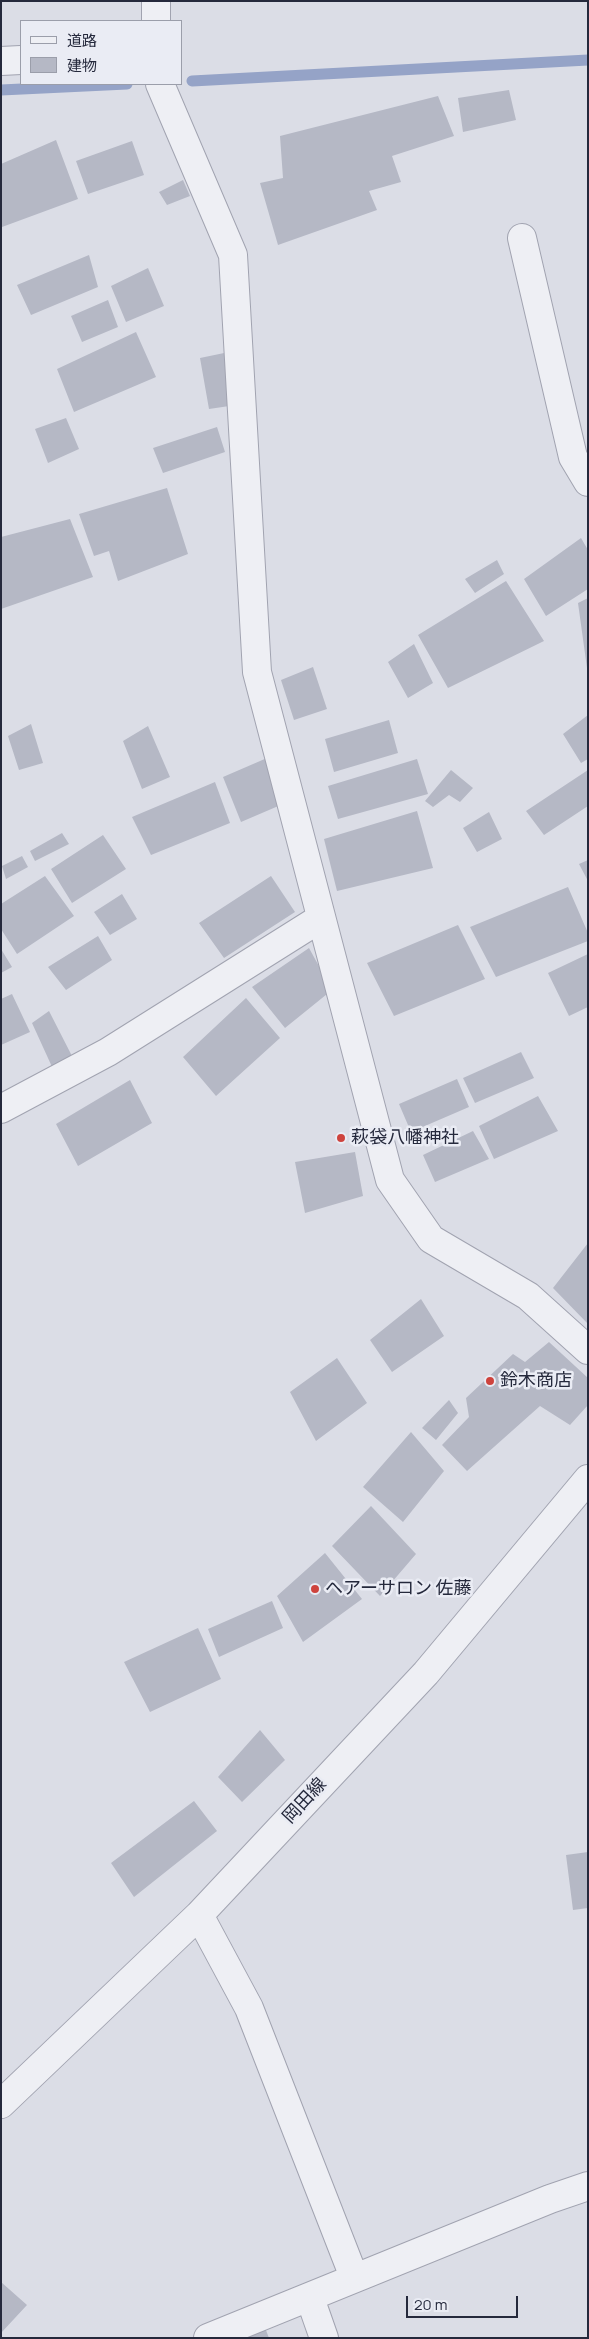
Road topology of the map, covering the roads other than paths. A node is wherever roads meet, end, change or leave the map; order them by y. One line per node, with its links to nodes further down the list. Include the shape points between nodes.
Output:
1 (156, 1): 2 (street)
2 (156, 20)
3 (20, 60): 4 (street)
4 (1, 61)
5 (160, 85): 8 (street, via 233,255 257,672)
6 (522, 238): 7 (street, via 573,457)
7 (588, 482)
8 (321, 918): 9 (street, via 108,1052); 10 (street, via 390,1180 431,1239 528,1296)
9 (1, 1109)
10 (588, 1350)
11 (588, 1479): 12 (street, 岡田線, via 426,1673)
12 (199, 1915): 13 (street, 岡田線); 15 (street, via 249,2008)
13 (1, 2104)
14 (588, 2186): 15 (street)
15 (354, 2277): 16 (street)
16 (310, 2298): 17 (street); 18 (street)
17 (208, 2338)
18 (324, 2338)

